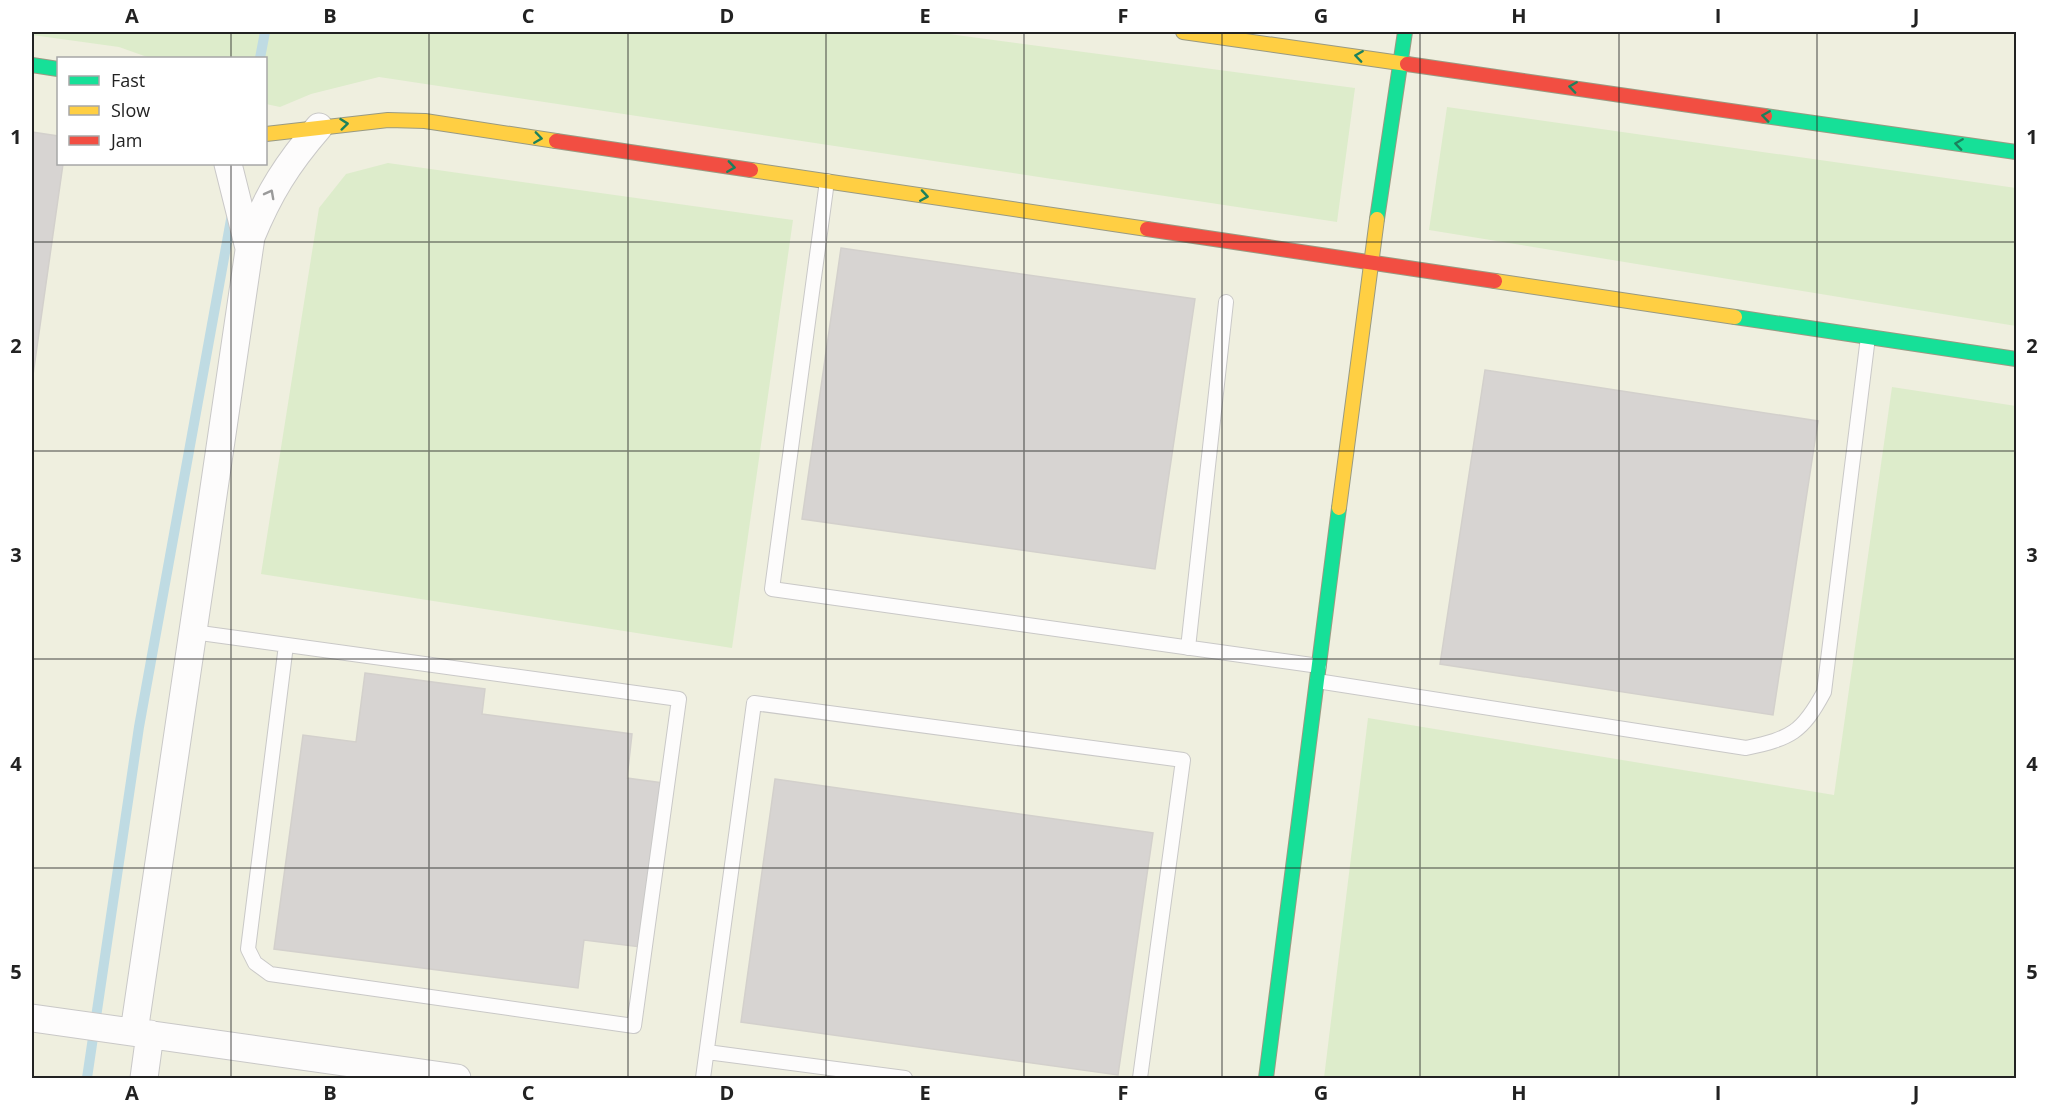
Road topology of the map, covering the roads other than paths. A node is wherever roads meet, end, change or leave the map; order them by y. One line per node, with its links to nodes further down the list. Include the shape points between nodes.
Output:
1 (1183, 32): 3 (street, one-way to 1)
2 (1405, 32): 3 (street)
3 (1400, 62): 8 (street, one-way to 3); 12 (street)
4 (32, 65): 5 (street)
5 (57, 69)
6 (319, 127): 7 (street); 10 (street, one-way to 10, via 388,120 425,122); 11 (street, one-way to 6, via 268,196 290,161)
7 (267, 134)
8 (2016, 152)
9 (228, 165): 11 (street)
10 (827, 181): 12 (street, one-way to 12); 18 (lane, via 772,589)
11 (249, 249): 16 (street)
12 (1371, 263): 14 (street); 19 (street)
13 (1226, 302): 18 (lane)
14 (1868, 337): 15 (street); 20 (lane, via 1824,692 1810,719 1783,740 1746,748)
15 (2016, 359)
16 (193, 632): 17 (lane); 22 (street)
17 (286, 645): 17 (lane, via 679,699 634,1026 270,974 255,963 248,949)
18 (1188, 648): 19 (lane)
19 (1319, 666): 20 (street)
20 (1317, 681): 29 (street)
21 (32, 1018): 22 (street)
22 (142, 1033): 24 (street); 25 (street)
23 (707, 1052): 26 (lane); 27 (lane); 28 (lane, via 754,703 1183,760)
24 (144, 1078)
25 (455, 1078)
26 (703, 1078)
27 (905, 1078)
28 (1140, 1078)
29 (1266, 1078)

